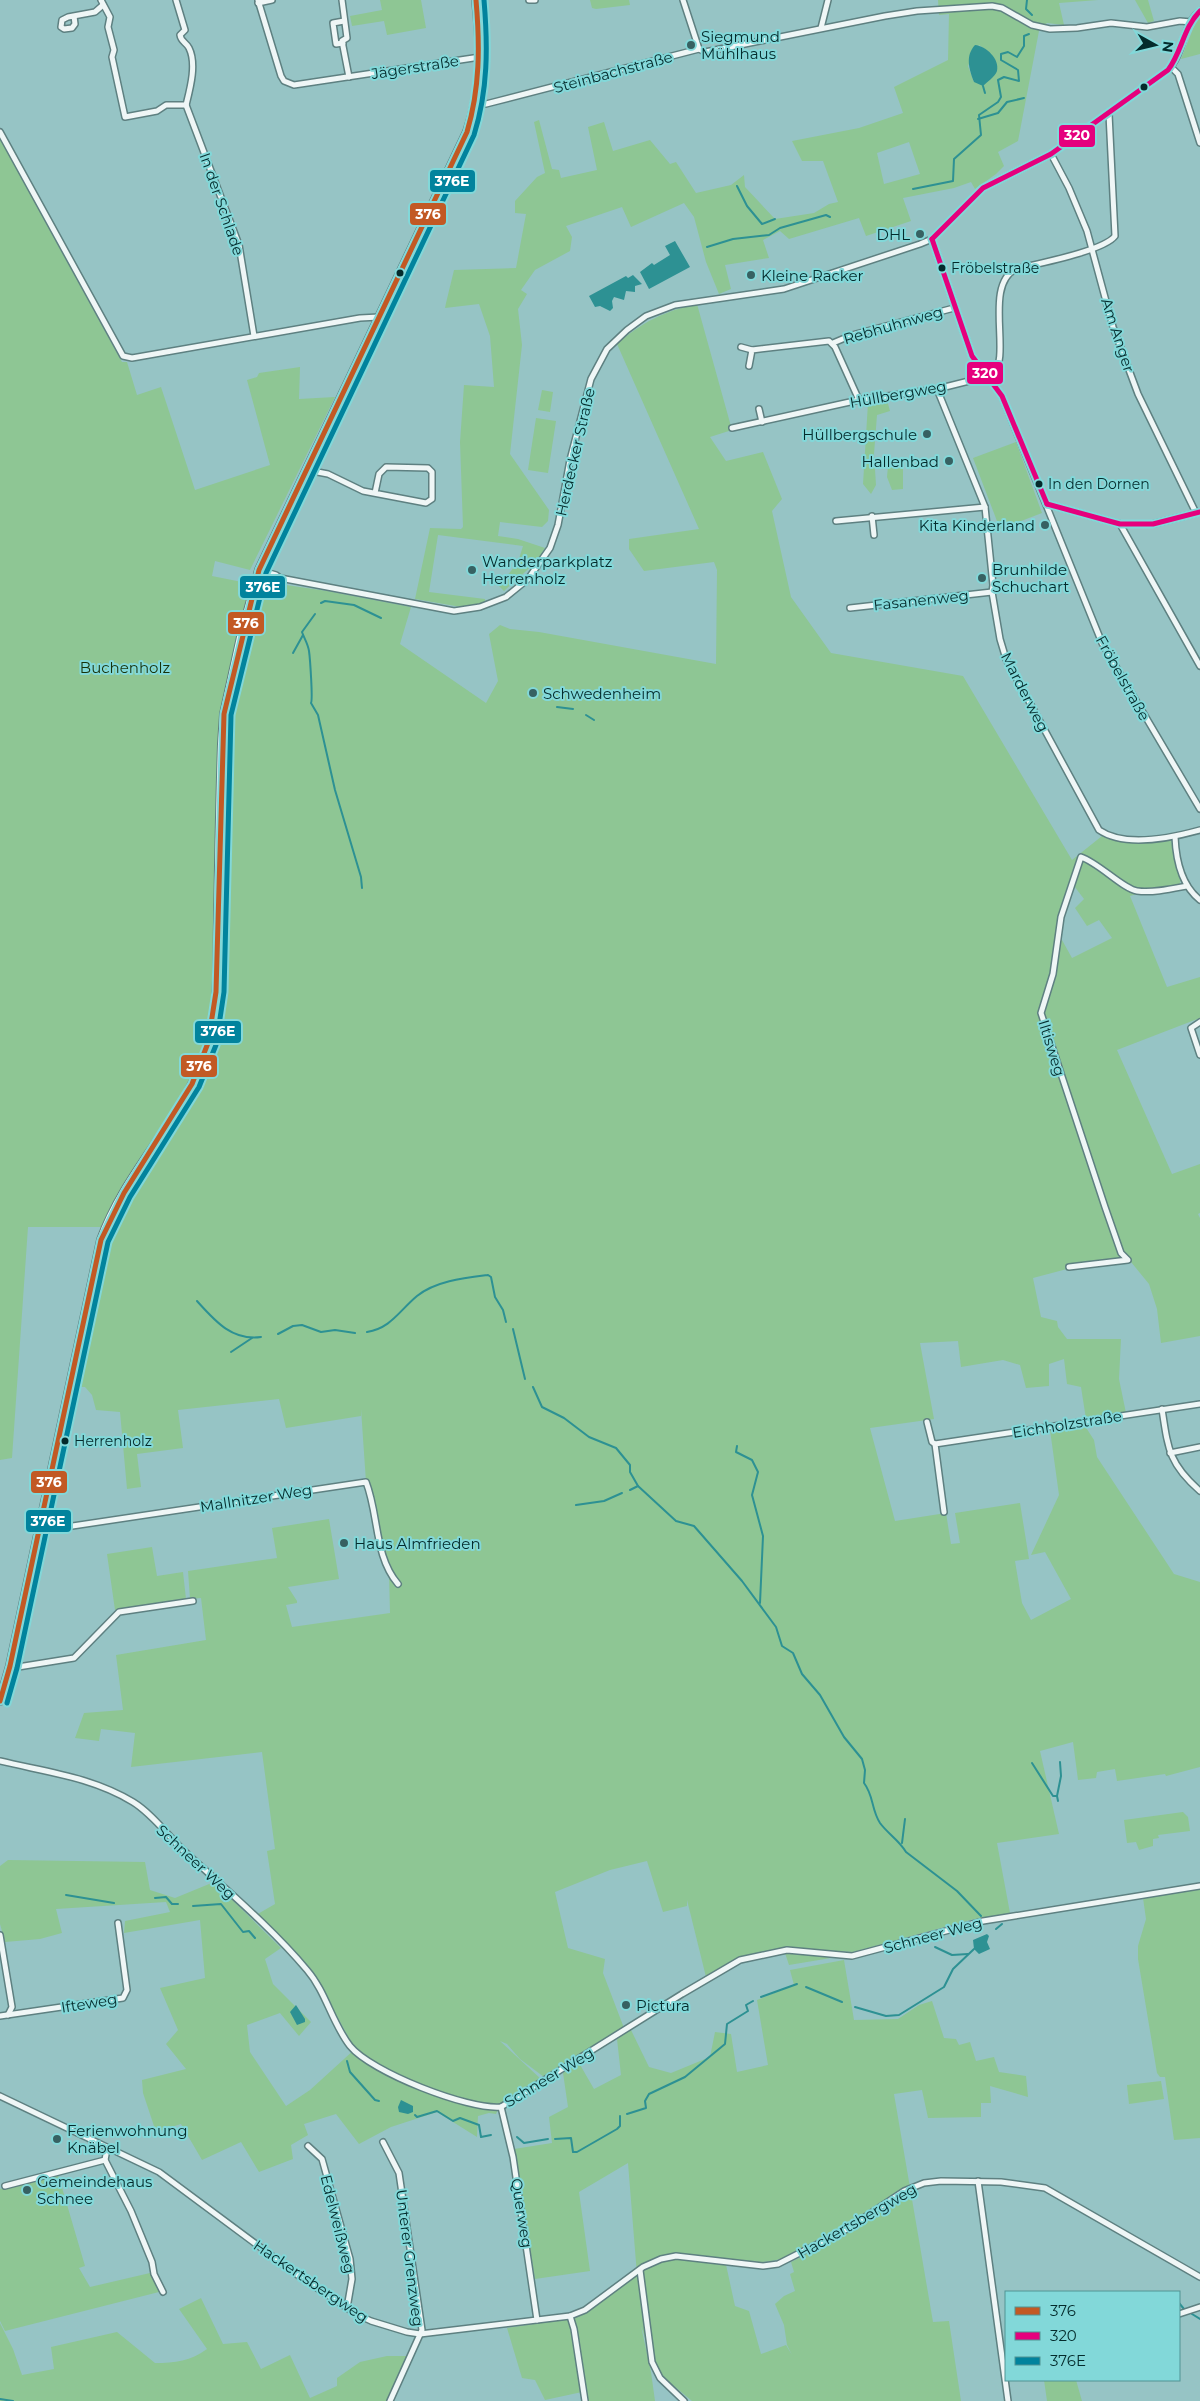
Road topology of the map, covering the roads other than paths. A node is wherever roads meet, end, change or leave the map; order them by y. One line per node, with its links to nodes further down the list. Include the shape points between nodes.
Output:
1 (176, 0): 22 (street, via 185,30 180,35 181,41 189,48 191,63)
2 (272, 0): 9 (street)
3 (342, 0): 13 (street)
4 (476, 0): 18 (main road)
5 (529, 0): 6 (street)
6 (535, 0)
7 (683, 0): 17 (street)
8 (828, 0): 15 (street)
9 (258, 1): 20 (street, Jägerstraße, via 284,81 296,85)
10 (102, 3): 12 (street, via 95,12); 22 (street, via 109,14 112,56 125,117 157,111 166,105)
11 (1200, 11): 14 (street, Herdecker Straße)
12 (74, 16)
13 (344, 21): 16 (street, via 347,38); 16 (street, via 333,23 336,44)
14 (1191, 22): 15 (street, Steinbachstraße, via 1147,27 1111,23 1050,29 1032,25 997,6 986,5 917,11); 19 (street, Herdecker Straße)
15 (821, 28): 17 (street, Steinbachstraße, via 705,52)
16 (343, 43): 20 (street)
17 (699, 49): 21 (street, Steinbachstraße, via 486,104)
18 (481, 57): 20 (street, Jägerstraße); 21 (main road)
19 (1171, 67): 23 (street, Herdecker Straße); 25 (street, via 1178,74)
20 (349, 77)
21 (476, 103): 30 (main road, via 463,143)
22 (186, 105): 31 (street, In der Schlade, via 239,245)
23 (1109, 114): 26 (street, Herdecker Straße); 28 (street, via 1116,233 1112,240)
24 (0, 132): 31 (street, via 123,356 132,358)
25 (1200, 143)
26 (1051, 154): 27 (street, Herdecker Straße, via 983,188); 28 (street, Am Anger, via 1076,203)
27 (932, 238): 29 (street, Fröbelstraße); 51 (street, Herdecker Straße, via 784,289 675,305 646,316 627,330 607,349 591,379 550,548 528,579 501,600 480,608 454,611)
28 (1092, 249): 36 (street, via 1007,274 1001,288 999,363 994,373); 46 (street, Am Anger, via 1126,363 1151,423)
29 (954, 308): 32 (street, Rebhuhnweg); 36 (street, Fröbelstraße, via 972,356)
30 (379, 316): 31 (street); 42 (main road)
31 (254, 336)
32 (832, 343): 34 (street, via 820,341); 38 (street)
33 (741, 347): 34 (street)
34 (752, 350): 35 (street)
35 (749, 366)
36 (986, 376): 37 (street, Hüllbergweg); 44 (street, Fröbelstraße, via 1002,396)
37 (937, 389): 38 (street, Hüllbergweg); 45 (street, Marderweg)
38 (859, 400): 40 (street, Hüllbergweg)
39 (759, 409): 40 (street)
40 (762, 422): 41 (street, Hüllbergweg)
41 (732, 428)
42 (306, 470): 43 (street, via 328,474 355,489); 51 (main road)
43 (375, 493): 43 (street, via 429,502 432,500 432,472 428,468 386,467 379,474)
44 (1047, 504): 49 (street); 55 (street, Fröbelstraße, via 1102,643)
45 (985, 507): 47 (street); 52 (street, Marderweg)
46 (1198, 512): 49 (street, via 1152,524)
47 (872, 516): 48 (street); 50 (street)
48 (836, 521)
49 (1120, 524): 54 (street)
50 (874, 535)
51 (258, 574): 71 (main road, via 240,637 223,729 213,1028 203,1061 189,1089 131,1176 107,1223)
52 (992, 592): 53 (street, Fasanenweg); 57 (street, Marderweg, via 1006,659 1099,830 1108,836 1127,840)
53 (850, 608)
54 (1200, 666)
55 (1200, 809)
56 (1200, 830): 57 (street, Marderweg)
57 (1175, 837): 58 (street, via 1178,863)
58 (1187, 886): 59 (street); 62 (street, Iltisweg, via 1135,891 1081,857 1061,917 1053,974 1041,1013 1108,1215 1122,1253 1128,1260)
59 (1200, 900)
60 (1200, 1022): 61 (street, via 1191,1028)
61 (1200, 1055)
62 (1069, 1267)
63 (1200, 1404): 64 (street, Eichholzstraße)
64 (1162, 1409): 66 (street, Eichholzstraße); 68 (street)
65 (927, 1422): 66 (street)
66 (935, 1444): 70 (street)
67 (1200, 1448): 68 (street)
68 (1170, 1453): 69 (street, via 1175,1466)
69 (1200, 1491)
70 (944, 1512)
71 (39, 1531): 72 (street, Mallnitzer Weg, via 366,1482 373,1499 383,1557 389,1573); 74 (main road)
72 (398, 1584)
73 (193, 1601): 74 (street, via 119,1612 74,1658)
74 (10, 1666): 75 (main road)
75 (0, 1701)
76 (0, 1761): 83 (street, Schneer Weg, via 82,1778 133,1802 308,1971 355,2051 405,2080 469,2104)
77 (1200, 1886): 83 (street, Schneer Weg, via 983,1921 859,1954 840,1956 787,1950 740,1960)
78 (118, 1923): 80 (street, Ifteweg, via 126,1996)
79 (0, 1935): 80 (street, via 12,2007)
80 (8, 2015): 81 (street)
81 (0, 2016)
82 (0, 2096): 86 (street, Hackertsbergweg)
83 (501, 2107): 97 (street, Querweg, via 514,2157)
84 (382, 2142): 98 (street, Unterer Grenzweg, via 399,2173 422,2330)
85 (308, 2146): 94 (street, Edelweißweg, via 322,2159 350,2259 352,2279)
86 (107, 2149): 87 (street); 94 (street, Hackertsbergweg, via 141,2162 173,2181 293,2272)
87 (105, 2160): 89 (street); 92 (street, via 131,2212)
88 (978, 2181): 90 (street, Hackertsbergweg, via 924,2183 904,2190 847,2229 778,2264 763,2266 676,2256 650,2263); 91 (street, Hackertsbergweg, via 1045,2188); 99 (street)
89 (5, 2186)
90 (640, 2270): 96 (street, Hackertsbergweg, via 585,2310); 103 (street, via 652,2362 660,2378)
91 (1200, 2277)
92 (163, 2292)
93 (1200, 2307): 95 (street)
94 (347, 2308): 98 (street, Hackertsbergweg, via 371,2321)
95 (1180, 2314)
96 (570, 2316): 97 (street, Hackertsbergweg); 102 (street)
97 (537, 2320): 98 (street, Hackertsbergweg)
98 (420, 2334): 101 (street, Unterer Grenzweg)
99 (1005, 2379)
100 (1005, 2381): 104 (street)
101 (390, 2401)
102 (585, 2401)
103 (684, 2401)
104 (1008, 2401)

